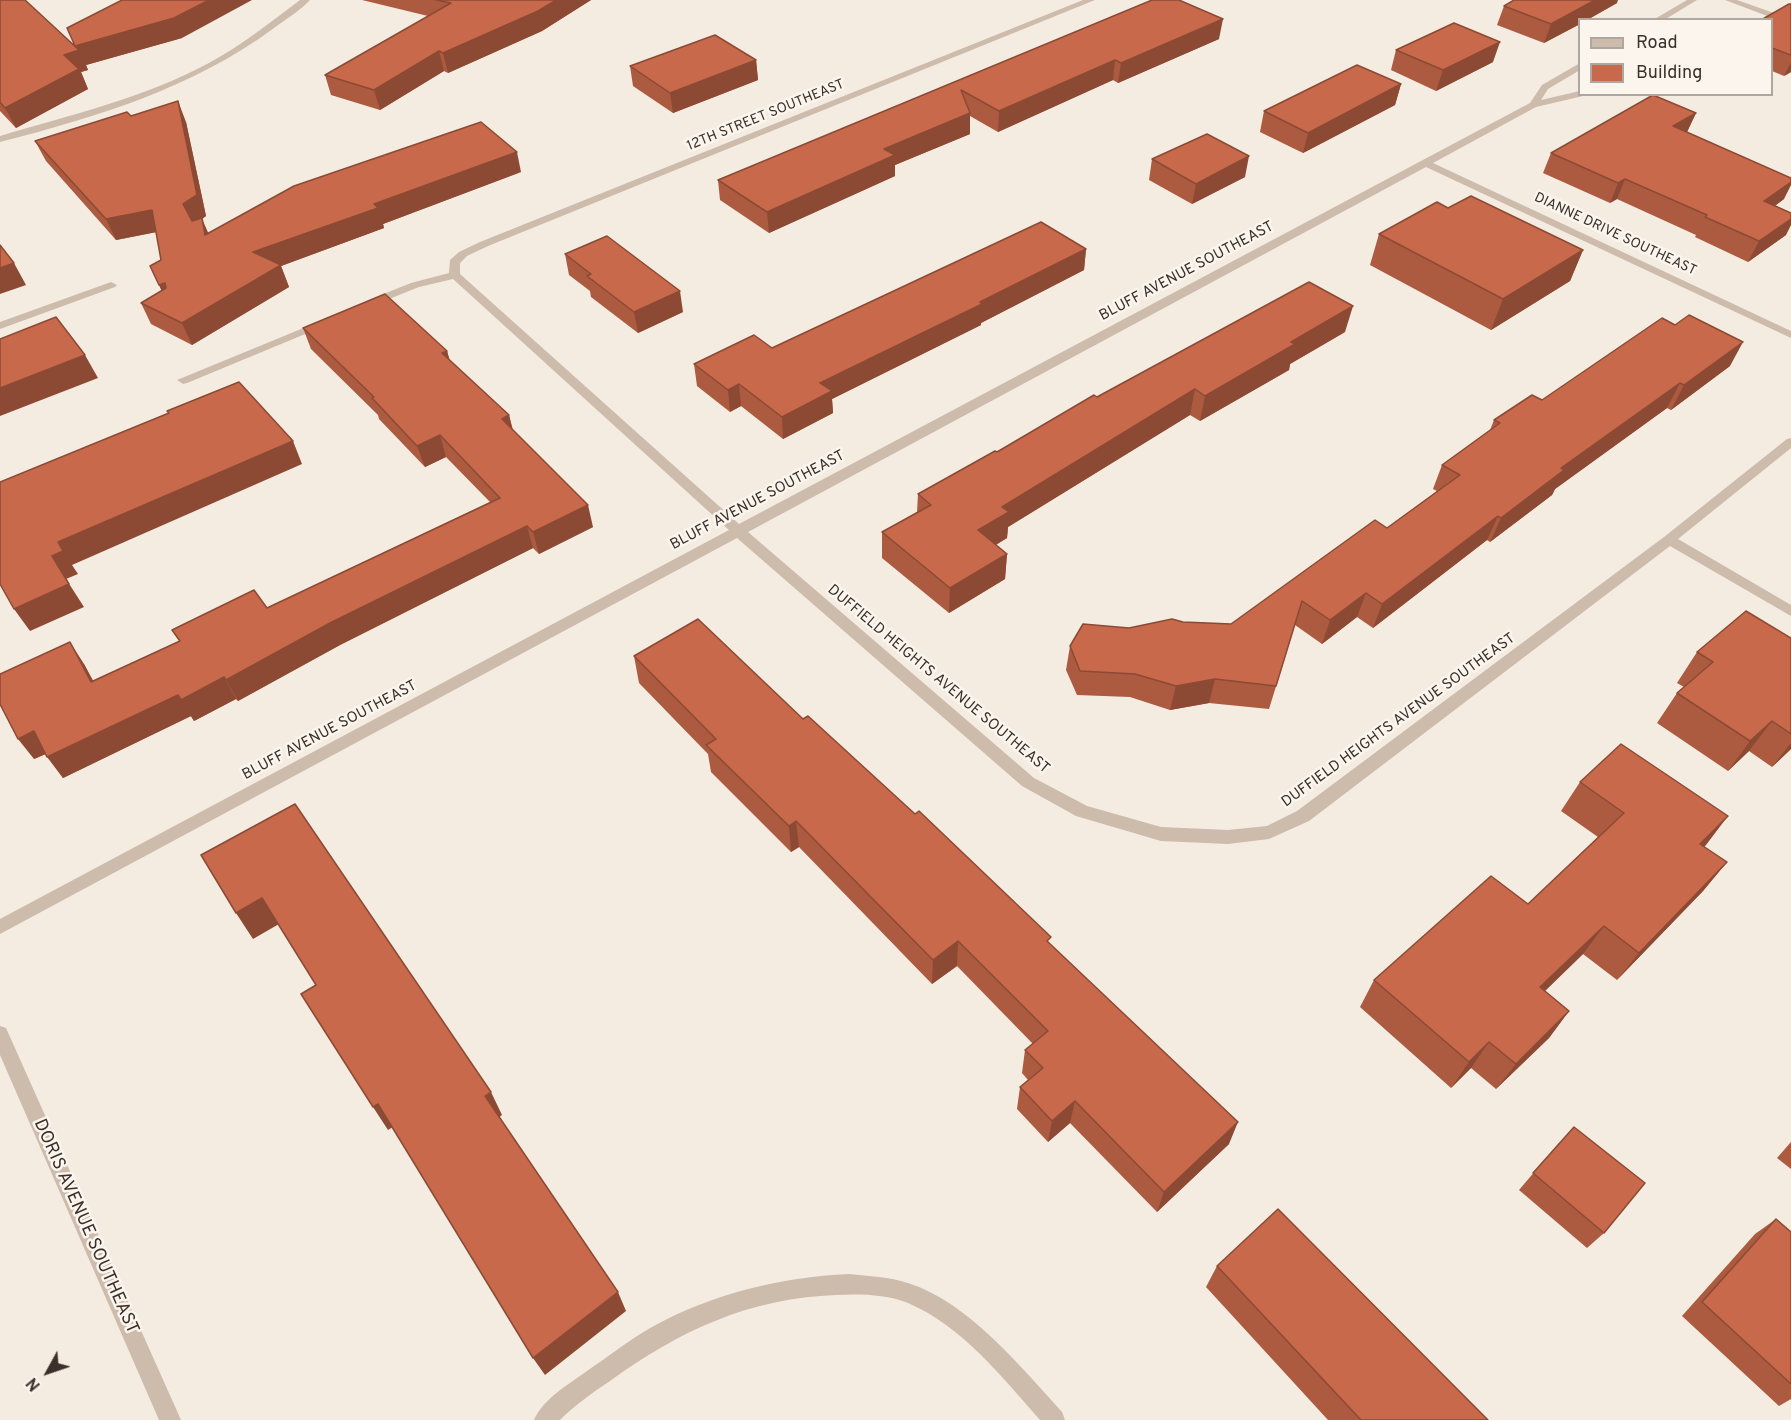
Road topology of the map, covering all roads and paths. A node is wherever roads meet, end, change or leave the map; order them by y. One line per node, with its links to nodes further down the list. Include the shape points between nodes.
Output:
1 (306, 0): 10 (street, via 210,66 144,94)
2 (1091, 0): 12 (street, 12TH STREET SOUTHEAST, via 484,244)
3 (1694, 0): 5 (street)
4 (1729, 0): 6 (street, via 1753,13)
5 (1661, 18)
6 (1791, 22)
7 (1578, 67): 9 (street, BLUFF AVENUE SOUTHEAST, via 1545,87)
8 (1578, 94): 9 (street, BLUFF AVENUE SOUTHEAST)
9 (1533, 105): 11 (street, BLUFF AVENUE SOUTHEAST)
10 (0, 140)
11 (1426, 163): 17 (street, DIANNE DRIVE SOUTHEAST); 20 (street, BLUFF AVENUE SOUTHEAST)
12 (454, 269): 14 (street, 12TH STREET SOUTHEAST); 20 (street, DUFFIELD HEIGHTS AVENUE SOUTHEAST, via 467,288)
13 (111, 285): 16 (street)
14 (360, 307)
15 (338, 316): 18 (street)
16 (0, 326)
17 (1791, 335)
18 (183, 380)
19 (1791, 442): 21 (street, DUFFIELD HEIGHTS AVENUE SOUTHEAST)
20 (737, 530): 21 (street, DUFFIELD HEIGHTS AVENUE SOUTHEAST, via 1028,782 1082,811 1123,825 1161,834 1228,837 1269,832 1303,816); 23 (street, BLUFF AVENUE SOUTHEAST)
21 (1669, 540): 22 (street)
22 (1791, 611)
23 (0, 927)
24 (0, 1034): 25 (street, DORIS AVENUE SOUTHEAST)
25 (170, 1420)
26 (545, 1420): 27 (street, via 560,1404 621,1359 669,1329 728,1305 800,1287 858,1285 909,1294 951,1317 998,1356)
27 (1054, 1420)

